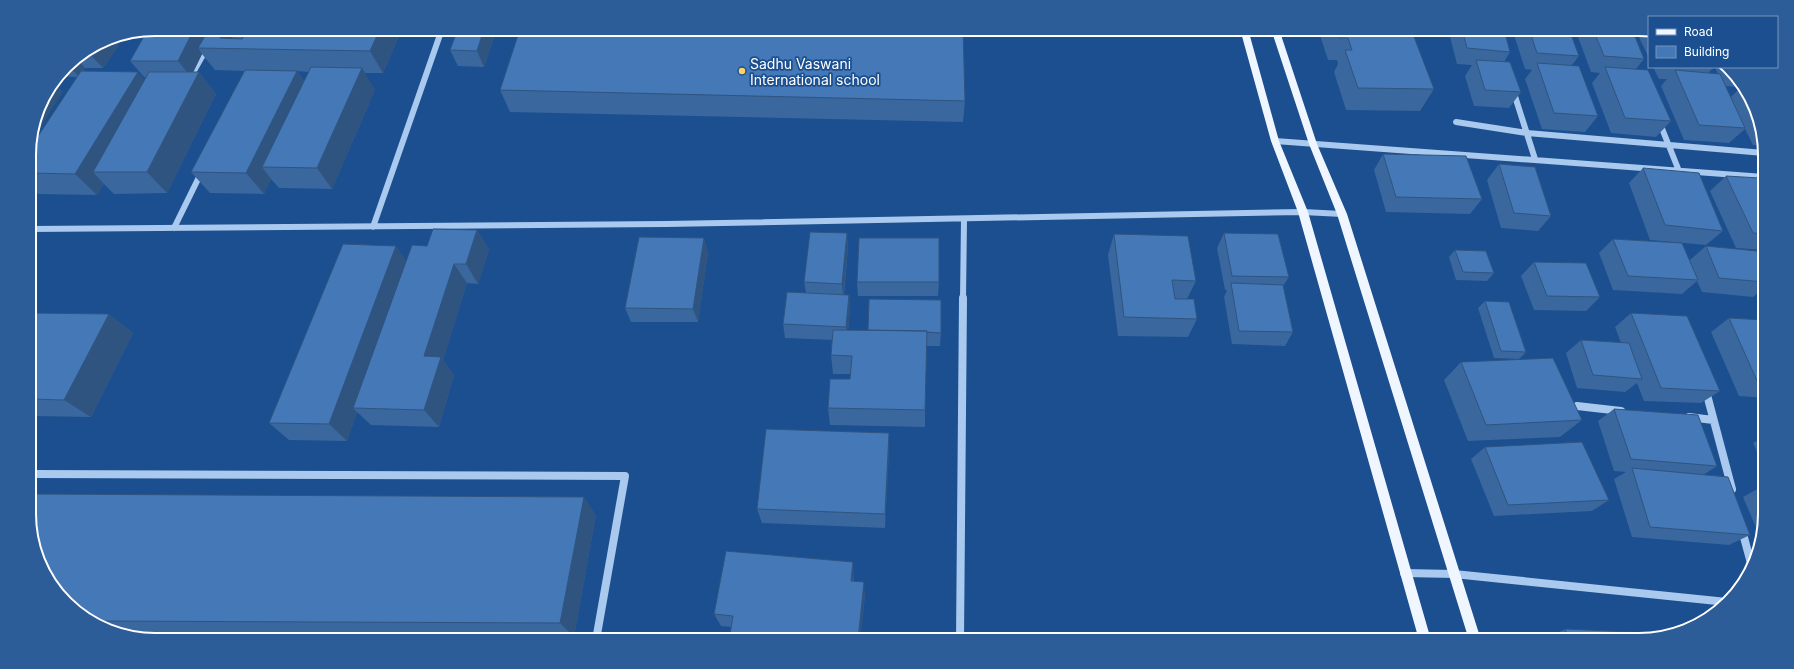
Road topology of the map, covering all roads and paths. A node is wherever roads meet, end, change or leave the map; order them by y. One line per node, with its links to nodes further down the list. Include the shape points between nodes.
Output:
1 (440, 36): 21 (street)
2 (1246, 36): 10 (main road)
3 (1277, 36): 11 (main road)
4 (210, 42): 5 (street)
5 (191, 76)
6 (1510, 81): 9 (street)
7 (1658, 116): 12 (street)
8 (1456, 122): 9 (street)
9 (1527, 133): 12 (street); 14 (street)
10 (1276, 141): 11 (street); 18 (main road)
11 (1313, 144): 14 (street); 19 (main road)
12 (1669, 145): 13 (street); 16 (street)
13 (1758, 152)
14 (1535, 159): 16 (street)
15 (207, 163): 22 (street)
16 (1679, 171): 17 (street)
17 (1758, 177)
18 (1303, 212): 19 (street); 20 (street); 33 (main road)
19 (1342, 214): 34 (main road)
20 (964, 220): 21 (street); 37 (street)
21 (373, 227): 22 (street)
22 (174, 228): 23 (street)
23 (36, 229)
24 (1704, 383): 28 (street)
25 (1577, 406): 26 (street)
26 (1630, 412)
27 (1683, 417): 28 (street)
28 (1713, 420): 30 (street)
29 (36, 474): 36 (street, via 625,476)
30 (1734, 501)
31 (1740, 523): 32 (street)
32 (1750, 558)
33 (1404, 573): 34 (street); 38 (main road)
34 (1454, 574): 35 (street); 39 (main road)
35 (1719, 601)
36 (597, 633)
37 (960, 633)
38 (1423, 633)
39 (1474, 633)

